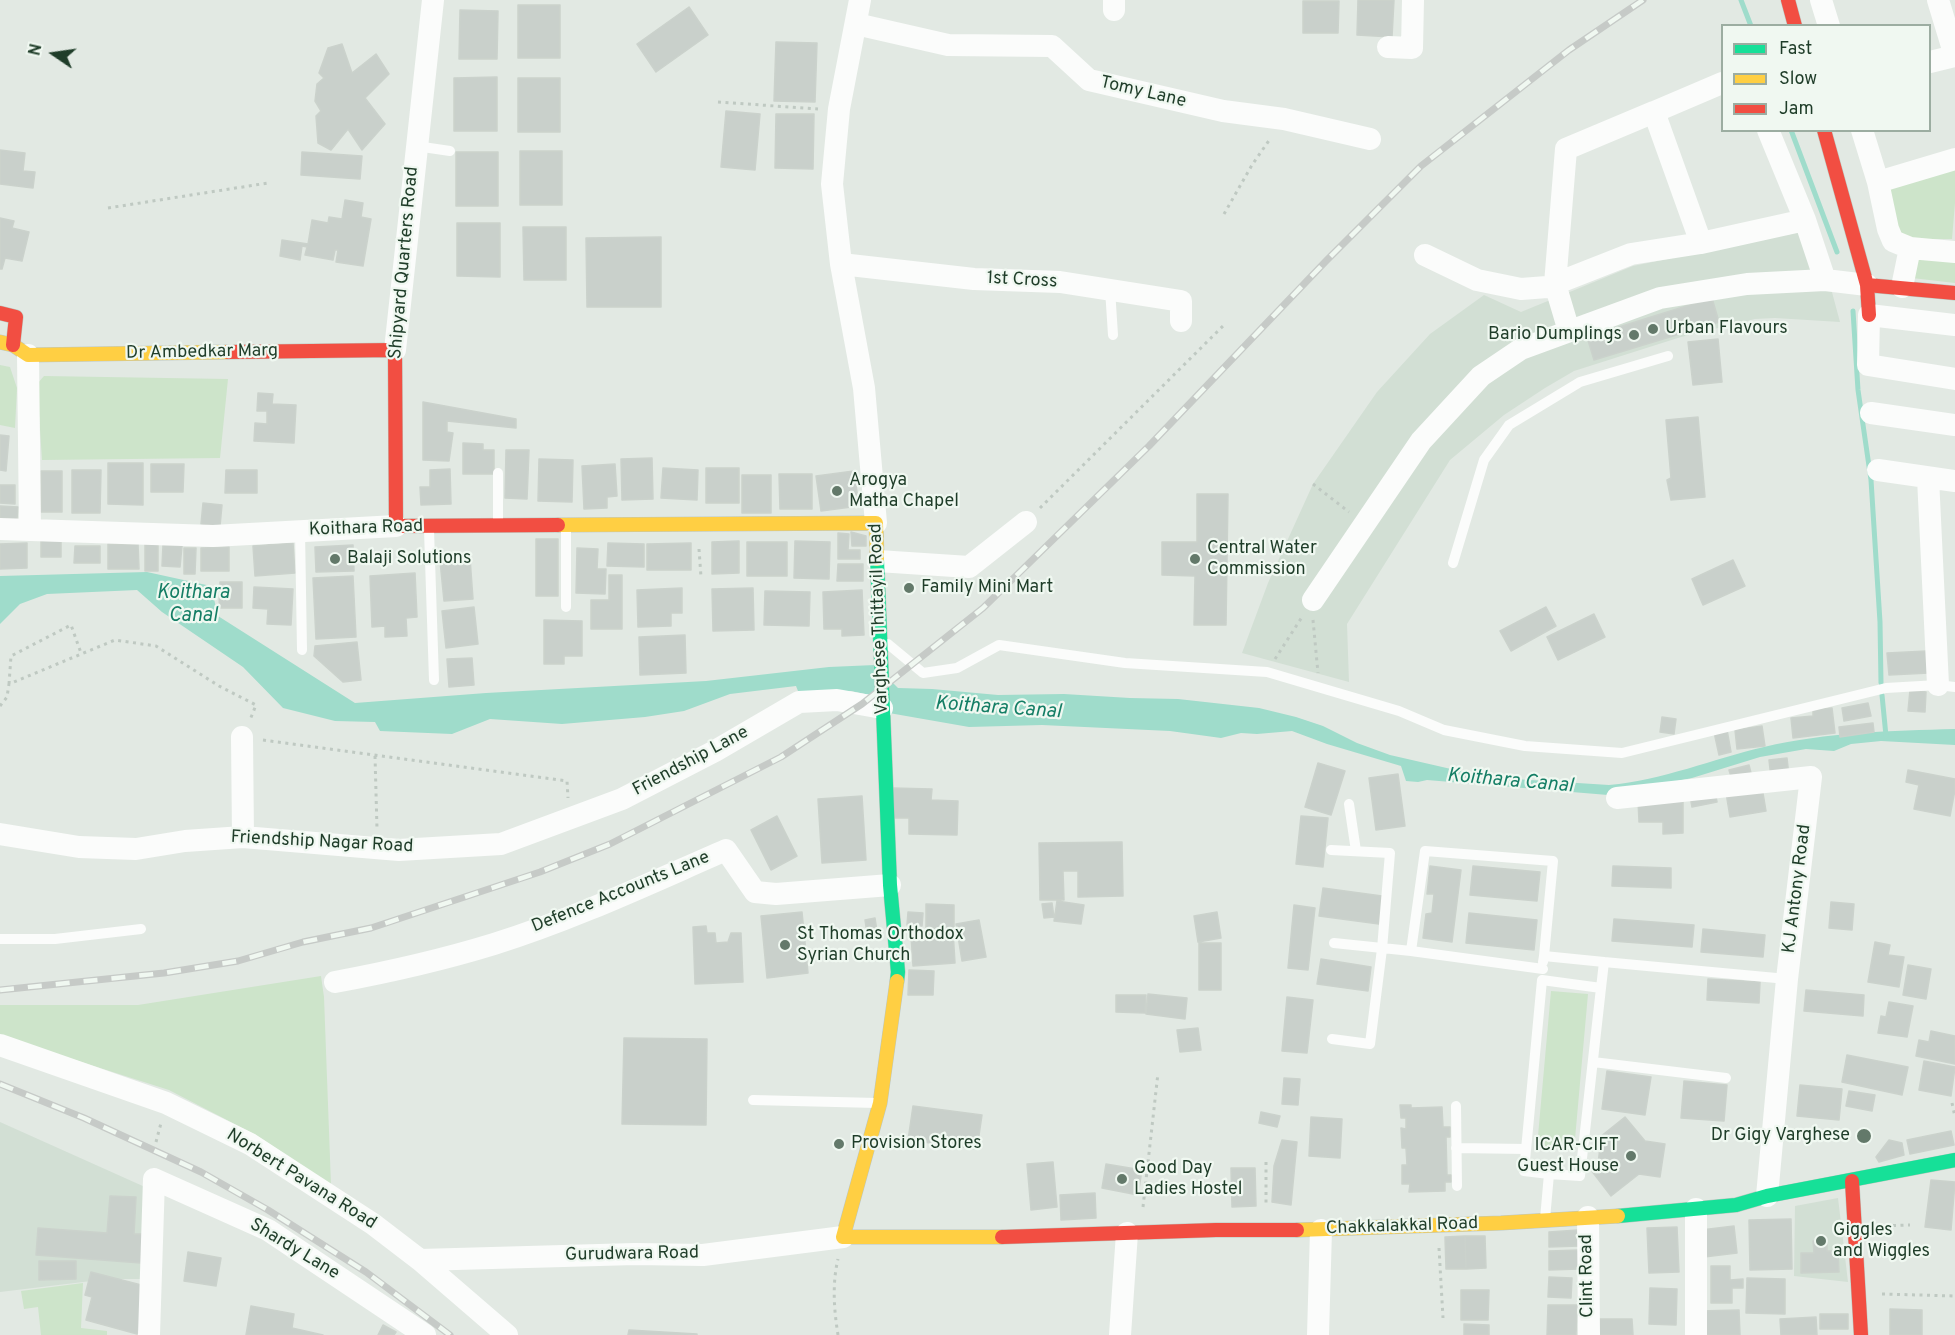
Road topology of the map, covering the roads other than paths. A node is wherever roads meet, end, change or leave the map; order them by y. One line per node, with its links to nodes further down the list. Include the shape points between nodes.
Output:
1 (433, 0): 18 (street, Shipyard Quarters Road)
2 (860, 0): 7 (street, Varghese Thittayil Road)
3 (1413, 0): 10 (street, via 1412,48)
4 (1788, 0): 8 (street)
5 (1821, 0): 9 (street)
6 (1938, 0): 11 (street, via 1955,56)
7 (856, 24): 17 (street, Tomy Lane, via 948,45 1052,46 1089,80); 27 (street, Varghese Thittayil Road, via 839,109 832,184)
8 (1794, 24)
9 (1828, 24)
10 (1388, 47)
11 (1931, 62)
12 (1721, 83): 13 (street)
13 (1654, 111): 23 (street); 29 (street, via 1566,149)
14 (1769, 132): 22 (street)
15 (1825, 132): 30 (street)
16 (1863, 132): 21 (street)
17 (1370, 139)
18 (416, 146): 19 (lane); 41 (street, Shipyard Quarters Road)
19 (450, 151)
20 (1955, 159): 21 (street)
21 (1878, 182): 24 (street, via 1893,242)
22 (1805, 220): 23 (street); 28 (street)
23 (1701, 243): 29 (street, via 1631,254)
24 (1910, 248): 25 (street); 31 (street)
25 (1955, 252)
26 (1425, 255): 29 (street, via 1476,280 1521,289)
27 (841, 264): 32 (street, 1st Cross); 50 (street, Varghese Thittayil Road, via 864,388)
28 (1826, 280): 30 (street); 38 (street, via 1747,285 1660,298)
29 (1555, 284): 38 (street)
30 (1867, 285): 31 (street); 35 (street)
31 (1902, 287): 33 (street)
32 (1110, 289): 36 (street, 1st Cross, via 1181,301); 39 (lane)
33 (1955, 293)
34 (0, 313): 40 (street, via 16,317)
35 (1869, 315): 37 (street); 43 (street, via 1868,365)
36 (1182, 321)
37 (1955, 325)
38 (1569, 331): 61 (street, via 1521,349 1481,376 1421,441)
39 (1113, 335)
40 (13, 348): 41 (street, Dr Ambedkar Marg); 57 (street)
41 (395, 350): 52 (street, Shipyard Quarters Road)
42 (1668, 356): 60 (lane, via 1580,382 1509,424 1484,460)
43 (1955, 379)
44 (1871, 413): 45 (street)
45 (1955, 425)
46 (1878, 470): 49 (street)
47 (498, 474): 54 (lane)
48 (1955, 477): 49 (street)
49 (1928, 478): 66 (street)
50 (876, 522): 55 (street, Koithara Road); 59 (street, Varghese Thittayil Road)
51 (1026, 522): 59 (street, via 969,567)
52 (396, 526): 53 (street, Koithara Road); 58 (street, Koithara Road)
53 (429, 526): 54 (street, Koithara Road); 65 (lane)
54 (498, 526): 55 (street, Koithara Road)
55 (566, 526): 62 (lane)
56 (0, 530): 57 (street, Koithara Road)
57 (30, 530): 58 (street, Koithara Road, via 213,536)
58 (300, 531): 64 (lane)
59 (878, 561): 63 (street, Varghese Thittayil Road)
60 (1453, 563)
61 (1313, 600)
62 (566, 607)
63 (880, 638): 66 (lane, via 923,673 957,668 999,645 1125,663 1267,672 1399,711 1444,730 1525,747 1622,753 1886,688); 67 (street, Varghese Thittayil Road)
64 (302, 650)
65 (434, 680)
66 (1946, 686)
67 (882, 708): 73 (street, Friendship Lane, via 837,700 799,702 622,799); 76 (street, Varghese Thittayil Road)
68 (242, 737): 72 (street)
69 (1617, 798): 85 (street, KJ Antony Road, via 1811,777)
70 (1349, 804): 75 (lane)
71 (0, 834): 72 (street, Friendship Nagar Road, via 78,847 136,849)
72 (243, 837): 73 (street, Friendship Nagar Road, via 399,850)
73 (501, 844)
74 (1331, 850): 75 (lane)
75 (1356, 851): 80 (lane, via 1390,853)
76 (890, 885): 86 (street, Defence Accounts Lane, via 776,894 754,892 726,850 594,907 496,943 392,972); 93 (street, Varghese Thittayil Road, via 898,972)
77 (141, 929): 78 (lane, via 55,939)
78 (0, 939)
79 (1334, 943): 80 (lane)
80 (1382, 949): 81 (lane); 88 (lane, via 1370,1044)
81 (1411, 951): 82 (lane, via 1425,851 1553,861); 84 (lane)
82 (1544, 956): 83 (lane); 84 (lane)
83 (1604, 962): 85 (lane); 87 (lane)
84 (1542, 974): 87 (lane); 96 (lane)
85 (1787, 979): 101 (street, KJ Antony Road)
86 (335, 982)
87 (1601, 988): 90 (lane)
88 (1332, 1039)
89 (0, 1045): 108 (street, Norbert Pavana Road, via 166,1102 250,1144 375,1221)
90 (1593, 1062): 91 (lane); 98 (lane, via 1580,1176)
91 (1726, 1078)
92 (753, 1100): 93 (lane)
93 (880, 1103): 107 (street, Varghese Thittayil Road)
94 (1456, 1106): 95 (lane)
95 (1456, 1148): 96 (lane); 100 (lane)
96 (1526, 1149): 98 (lane, via 1524,1172)
97 (1955, 1160): 99 (street, Chakkalakkal Road)
98 (1548, 1174): 104 (lane)
99 (1852, 1181): 101 (street, Chakkalakkal Road); 116 (street)
100 (1457, 1186)
101 (1767, 1196): 102 (street, Chakkalakkal Road, via 1736,1205)
102 (1696, 1209): 103 (street, Chakkalakkal Road); 115 (street)
103 (1587, 1217): 104 (street, Chakkalakkal Road); 114 (street, Clint Road)
104 (1545, 1219): 105 (street, Chakkalakkal Road)
105 (1321, 1230): 106 (street, Chakkalakkal Road); 113 (street)
106 (1133, 1233): 107 (street, Chakkalakkal Road); 112 (street)
107 (843, 1237): 108 (street, Gurudwara Road, via 703,1255)
108 (420, 1260): 111 (street, Norbert Pavana Road)
109 (149, 1335): 110 (street, Shardy Lane, via 154,1179 268,1230)
110 (425, 1335)
111 (507, 1335)
112 (1120, 1335)
113 (1318, 1335)
114 (1589, 1335)
115 (1696, 1335)
116 (1861, 1335)

